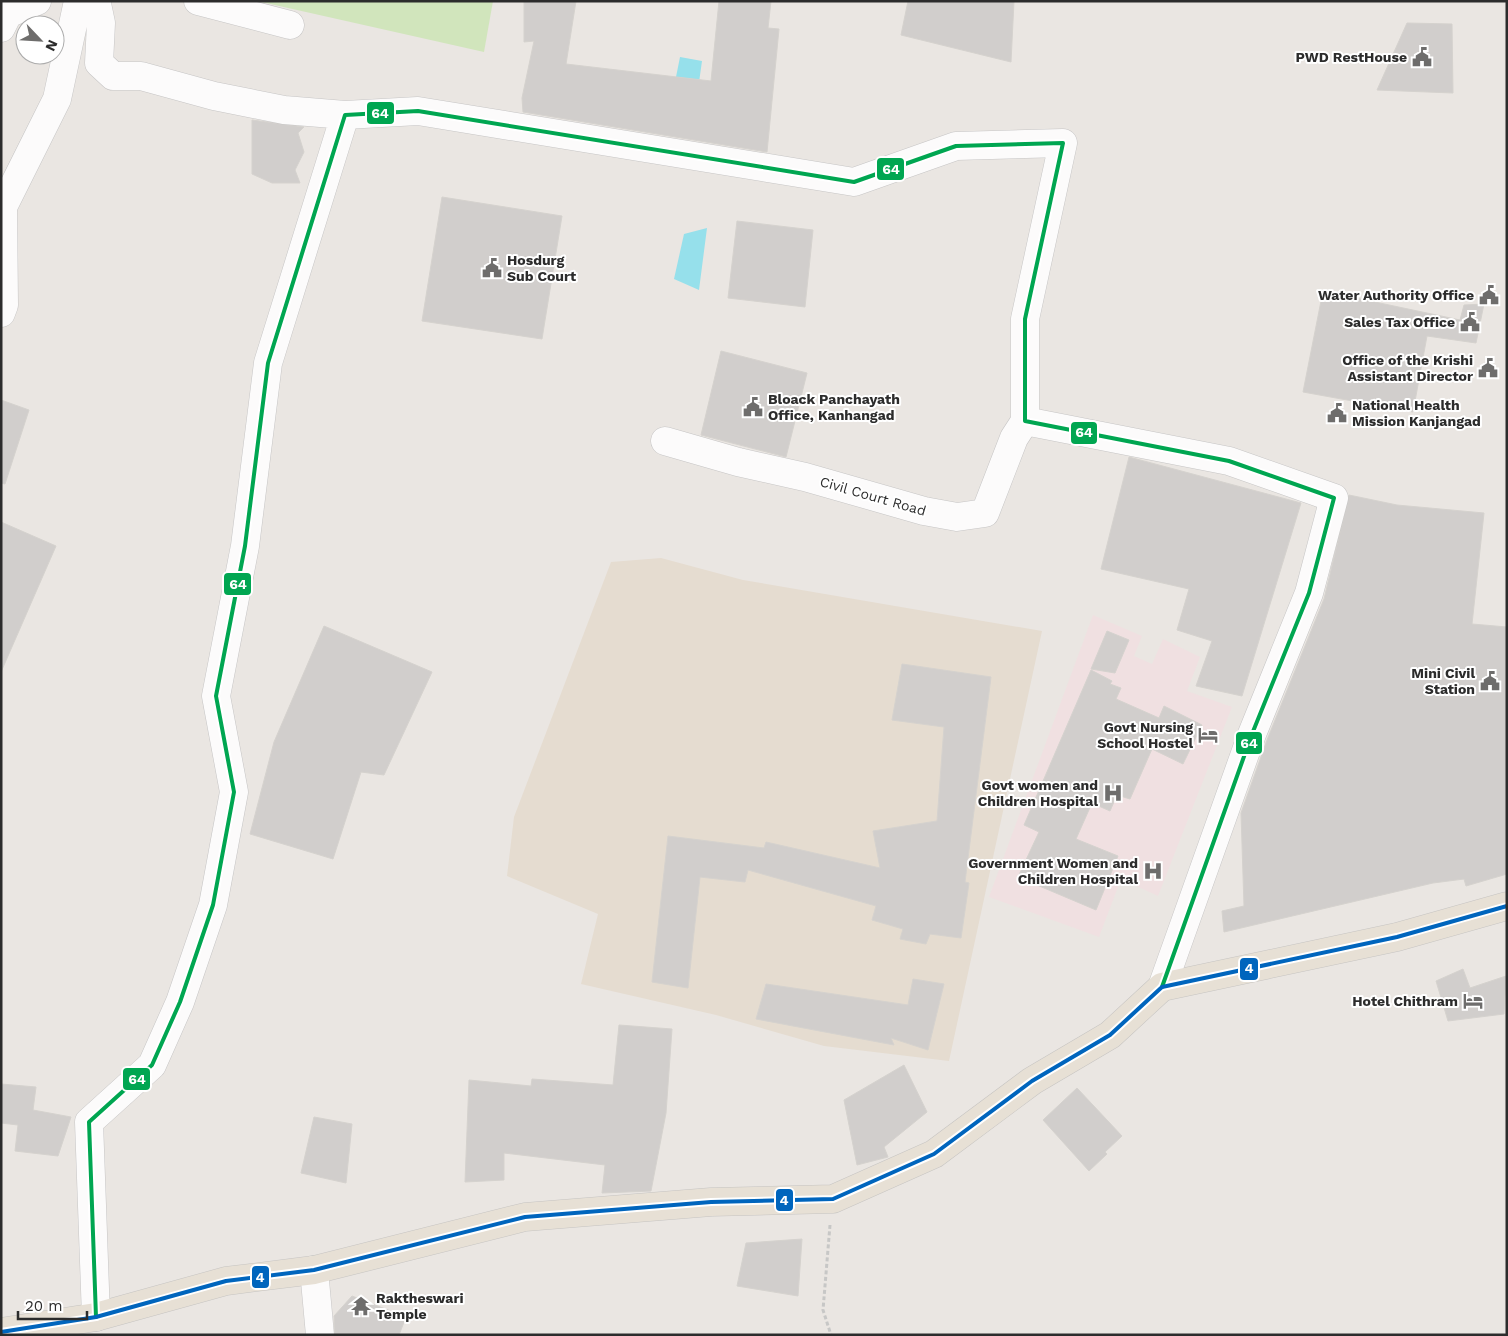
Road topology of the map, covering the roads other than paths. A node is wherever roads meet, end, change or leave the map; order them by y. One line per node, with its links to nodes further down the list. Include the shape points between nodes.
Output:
1 (37, 1): 6 (street, via 8,14)
2 (78, 1): 8 (street, via 57,98 3,207 4,305)
3 (85, 1): 7 (street, via 96,4 101,23 99,62 113,76 141,76 214,96 284,110)
4 (198, 1): 5 (street)
5 (290, 25)
6 (1, 28)
7 (345, 115): 9 (street, via 418,111 854,182 956,146 1063,143 1025,319); 15 (street, via 268,363 245,546 216,696 234,792 213,905 180,1002 152,1065 89,1122)
8 (1, 313)
9 (1025, 421): 10 (street, Civil Court Road, via 1014,438 985,513 957,517); 12 (street, via 1229,461 1334,498 1309,593 1252,734)
10 (665, 442)
11 (1507, 906): 12 (main road, via 1397,937)
12 (1162, 987): 13 (main road, via 1110,1035 1032,1081 934,1154 833,1199 711,1202 525,1217)
13 (314, 1270): 15 (main road, via 226,1281); 17 (street)
14 (1, 1316): 15 (main road)
15 (96, 1318): 16 (main road)
16 (1, 1332)
17 (320, 1335)

